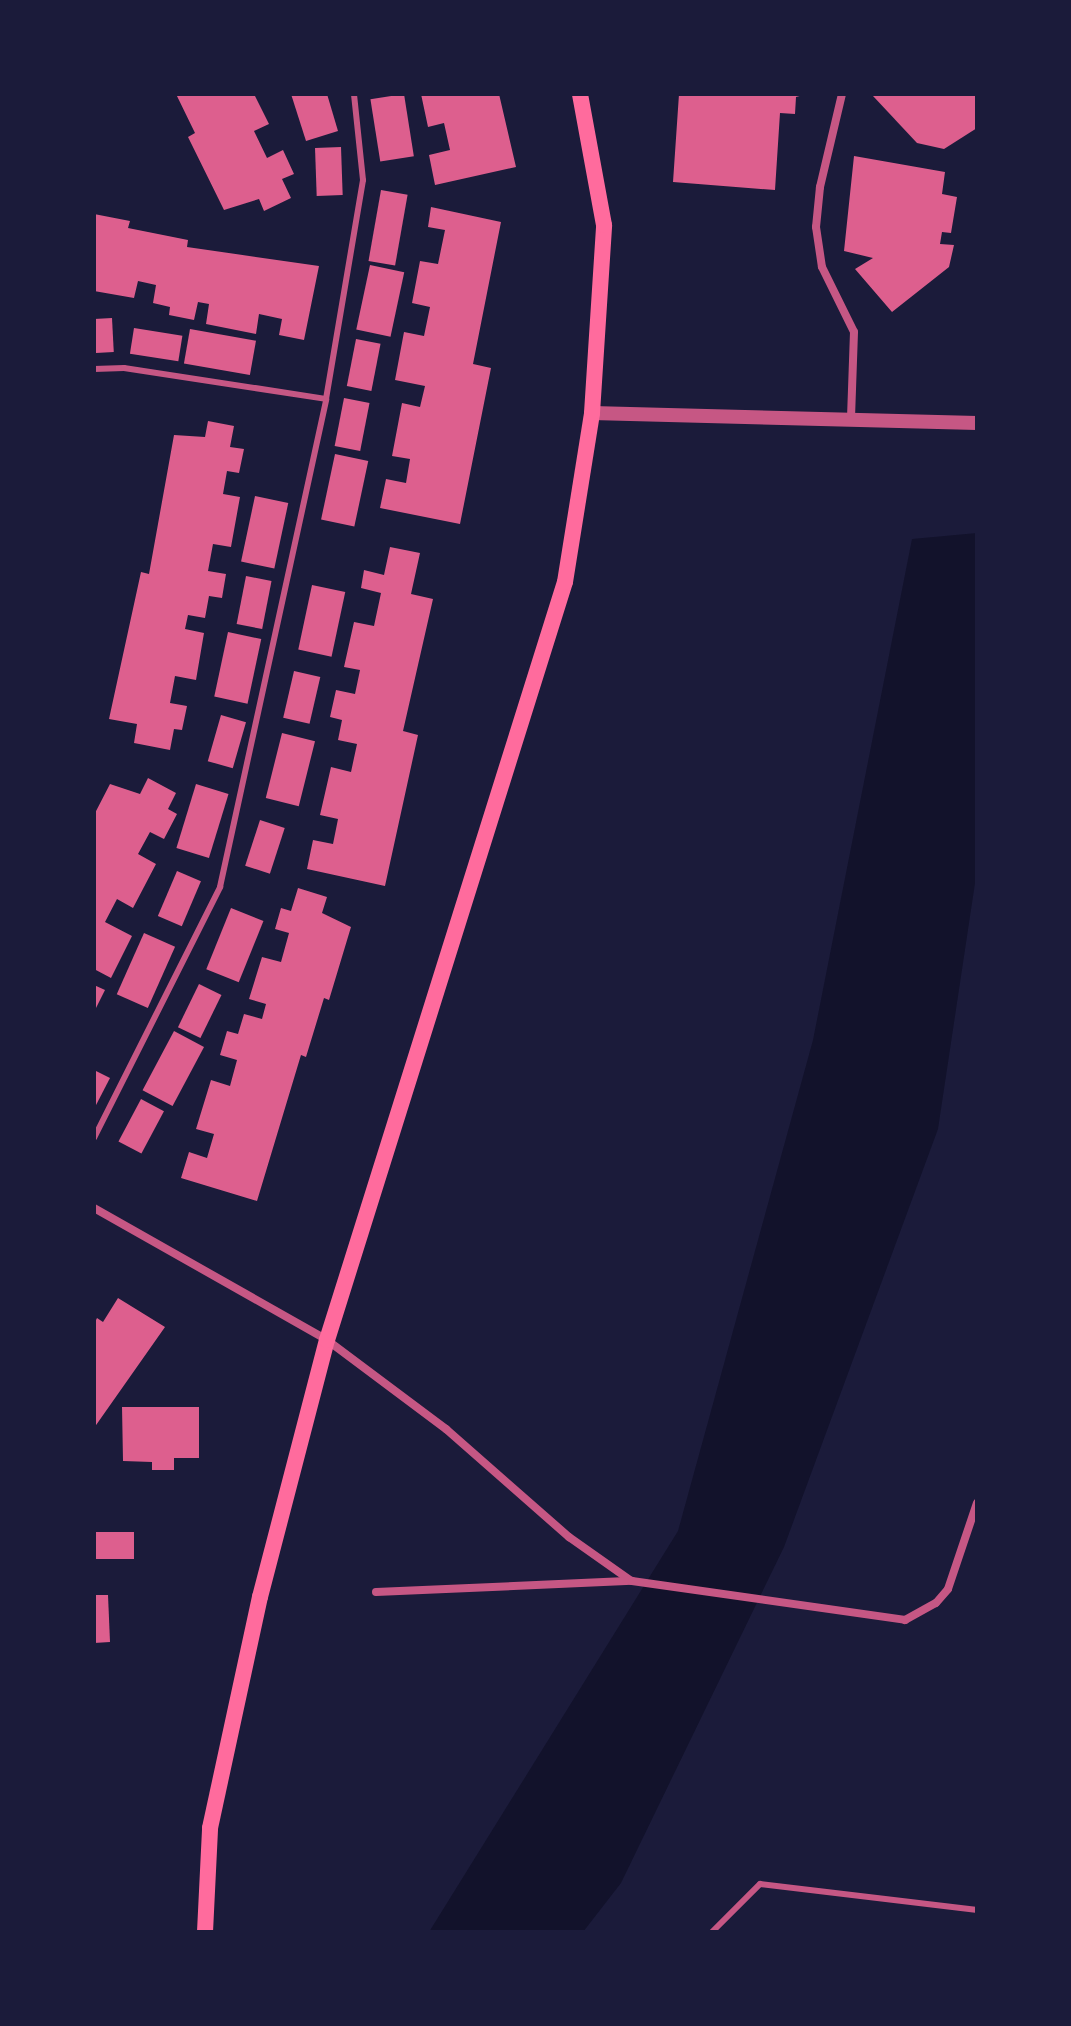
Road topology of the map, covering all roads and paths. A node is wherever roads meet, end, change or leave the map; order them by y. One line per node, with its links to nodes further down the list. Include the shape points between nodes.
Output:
1 (354, 94): 5 (lane, via 363,180)
2 (580, 94): 6 (main road, via 604,225)
3 (842, 94): 7 (street, via 816,227 822,267 854,332)
4 (94, 369): 5 (lane, via 124,368)
5 (326, 399): 9 (lane, via 220,887)
6 (592, 413): 7 (street); 11 (main road, via 565,582)
7 (851, 420): 8 (street)
8 (977, 423)
9 (94, 1138)
10 (94, 1208): 11 (street)
11 (327, 1340): 13 (street, via 446,1429 569,1537); 16 (main road, via 260,1597 210,1828)
12 (977, 1503): 13 (street, via 956,1574 936,1603 920,1614 888,1620)
13 (632, 1581): 14 (street)
14 (376, 1592)
15 (977, 1910): 17 (lane, via 760,1884)
16 (205, 1932)
17 (712, 1932)

